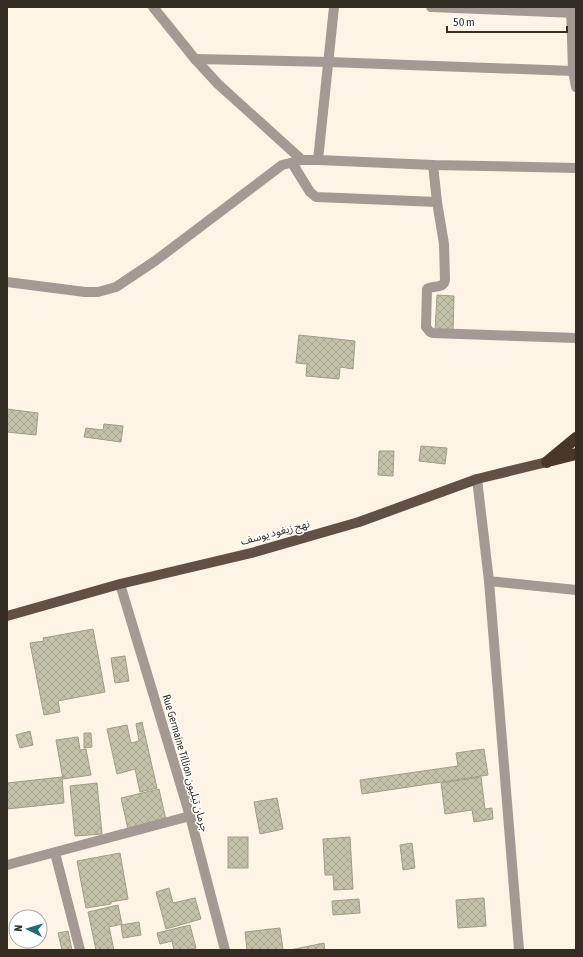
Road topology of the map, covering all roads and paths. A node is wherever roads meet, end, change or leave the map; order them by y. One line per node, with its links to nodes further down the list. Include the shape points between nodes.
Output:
1 (153, 7): 5 (street)
2 (334, 7): 6 (street)
3 (431, 7): 4 (street)
4 (573, 11): 7 (street)
5 (195, 59): 6 (street); 9 (street, via 218,84)
6 (329, 62): 7 (street); 10 (street)
7 (574, 71): 8 (street)
8 (576, 87)
9 (302, 160): 10 (street); 11 (street)
10 (318, 160): 12 (street)
11 (287, 164): 14 (street, via 314,196); 15 (street, via 116,287 98,292 85,292)
12 (433, 165): 13 (street); 14 (street)
13 (576, 168)
14 (437, 202): 16 (street, via 444,244 445,280 442,286 427,289 426,327 430,332)
15 (7, 282)
16 (576, 338)
17 (576, 438): 19 (highway, نهج زيغود يوسف)
18 (576, 454): 19 (highway, نهج زيغود يوسف)
19 (547, 462): 20 (main road, نهج زيغود يوسف)
20 (476, 479): 21 (street); 22 (main road, نهج زيغود يوسف, via 359,522 255,552)
21 (489, 581): 23 (street); 30 (street)
22 (120, 584): 24 (main road, نهج زيغود يوسف); 25 (street, Rue Germaine Tillion جرمان تيليون)
23 (576, 590)
24 (7, 616)
25 (190, 816): 26 (street); 29 (street, Rue Germaine Tillion جرمان تيليون)
26 (55, 853): 27 (street); 28 (street)
27 (7, 865)
28 (80, 950)
29 (225, 950)
30 (519, 950)

